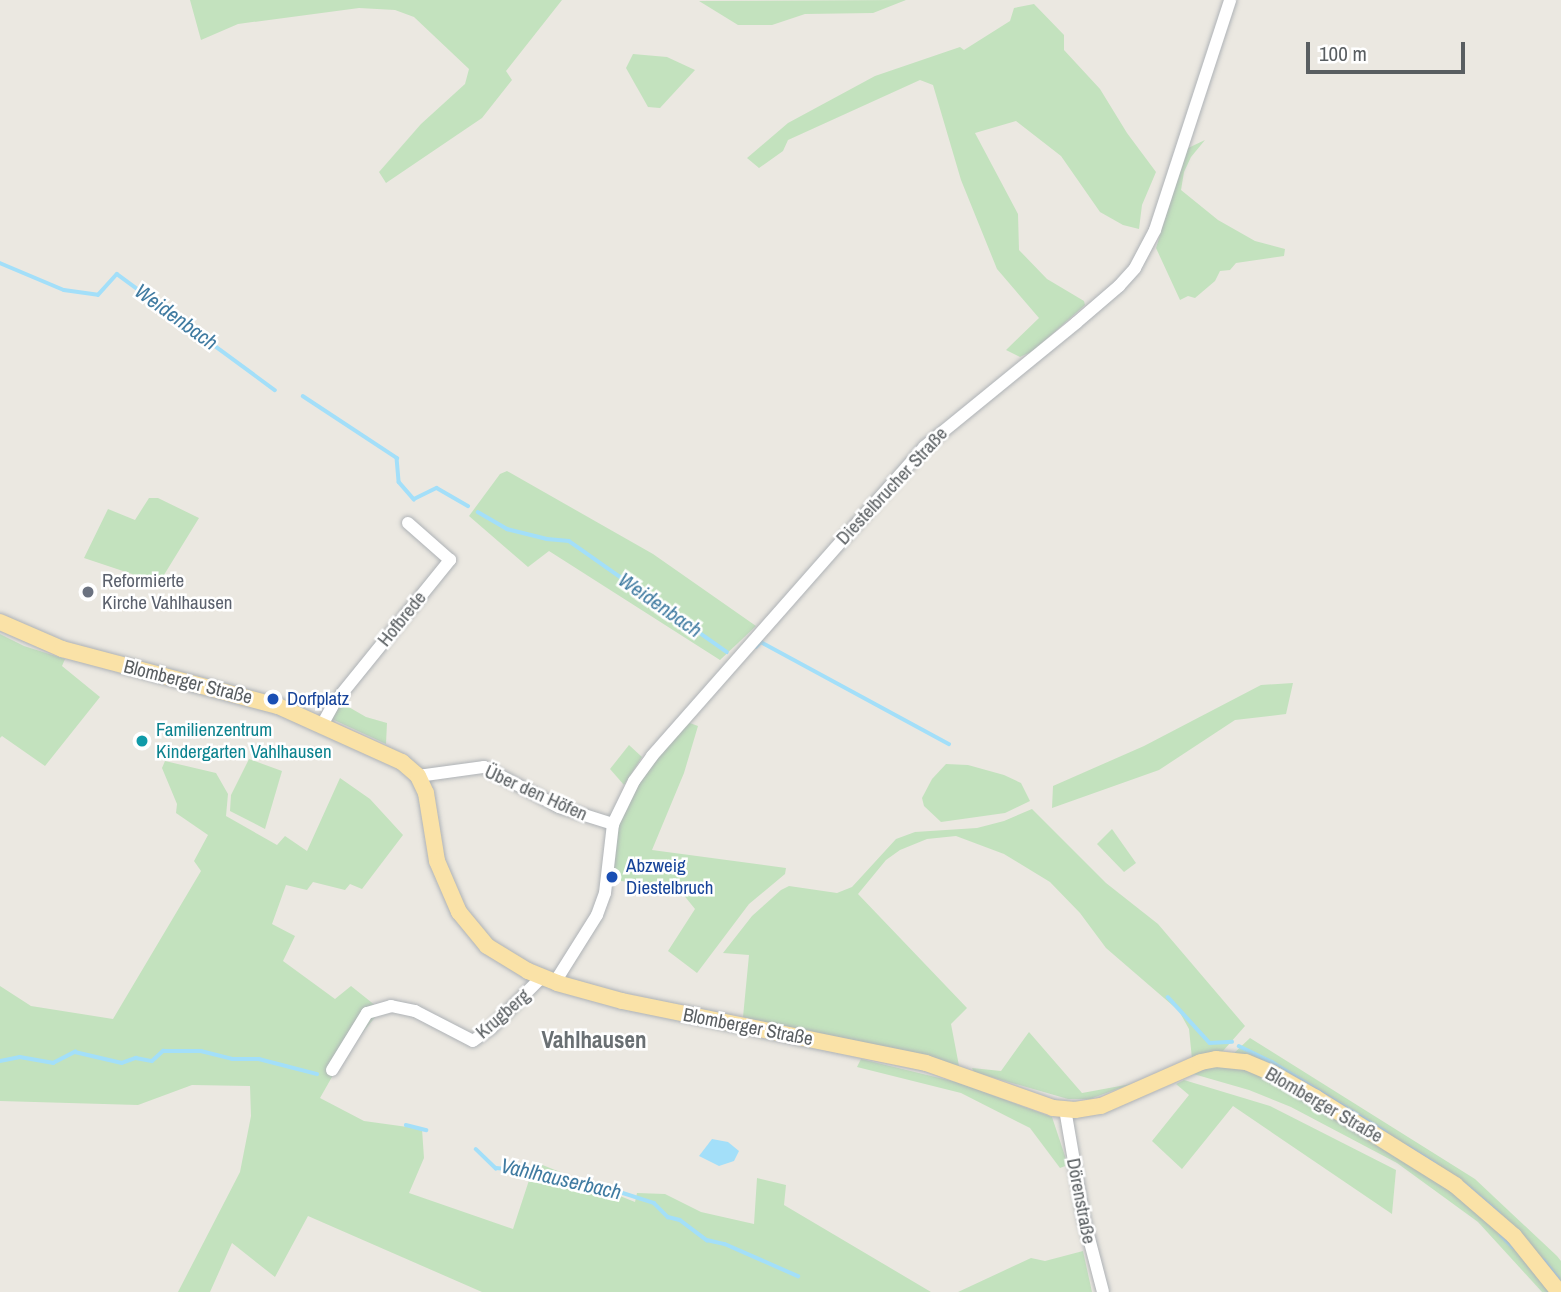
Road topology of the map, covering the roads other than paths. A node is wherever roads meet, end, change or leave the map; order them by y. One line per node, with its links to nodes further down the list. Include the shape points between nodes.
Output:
1 (1230, 0): 6 (street, Diestelbrucher Straße, via 1155,229 1136,268 1085,316 924,447 652,756)
2 (408, 523): 4 (street, Hofbrede, via 450,560 335,702)
3 (0, 621): 4 (main road, Blomberger Straße, via 62,649 272,704)
4 (322, 725): 5 (main road, Blomberger Straße, via 402,762)
5 (418, 776): 6 (street, Über den Höfen, via 484,767 559,807); 7 (main road, Blomberger Straße, via 426,793 442,878 459,912 487,946)
6 (613, 824): 7 (street, Diestelbrucher Straße, via 603,900 588,932)
7 (548, 979): 8 (street, Krugberg, via 473,1041 415,1010 391,1006 367,1013); 9 (main road, Blomberger Straße, via 673,1012 926,1063 1020,1098)
8 (332, 1070)
9 (1065, 1109): 10 (street, Dörenstraße, via 1084,1219); 11 (main road, Blomberger Straße, via 1101,1106 1201,1062 1226,1059 1259,1067 1455,1185 1514,1236)
10 (1103, 1292)
11 (1559, 1292)

